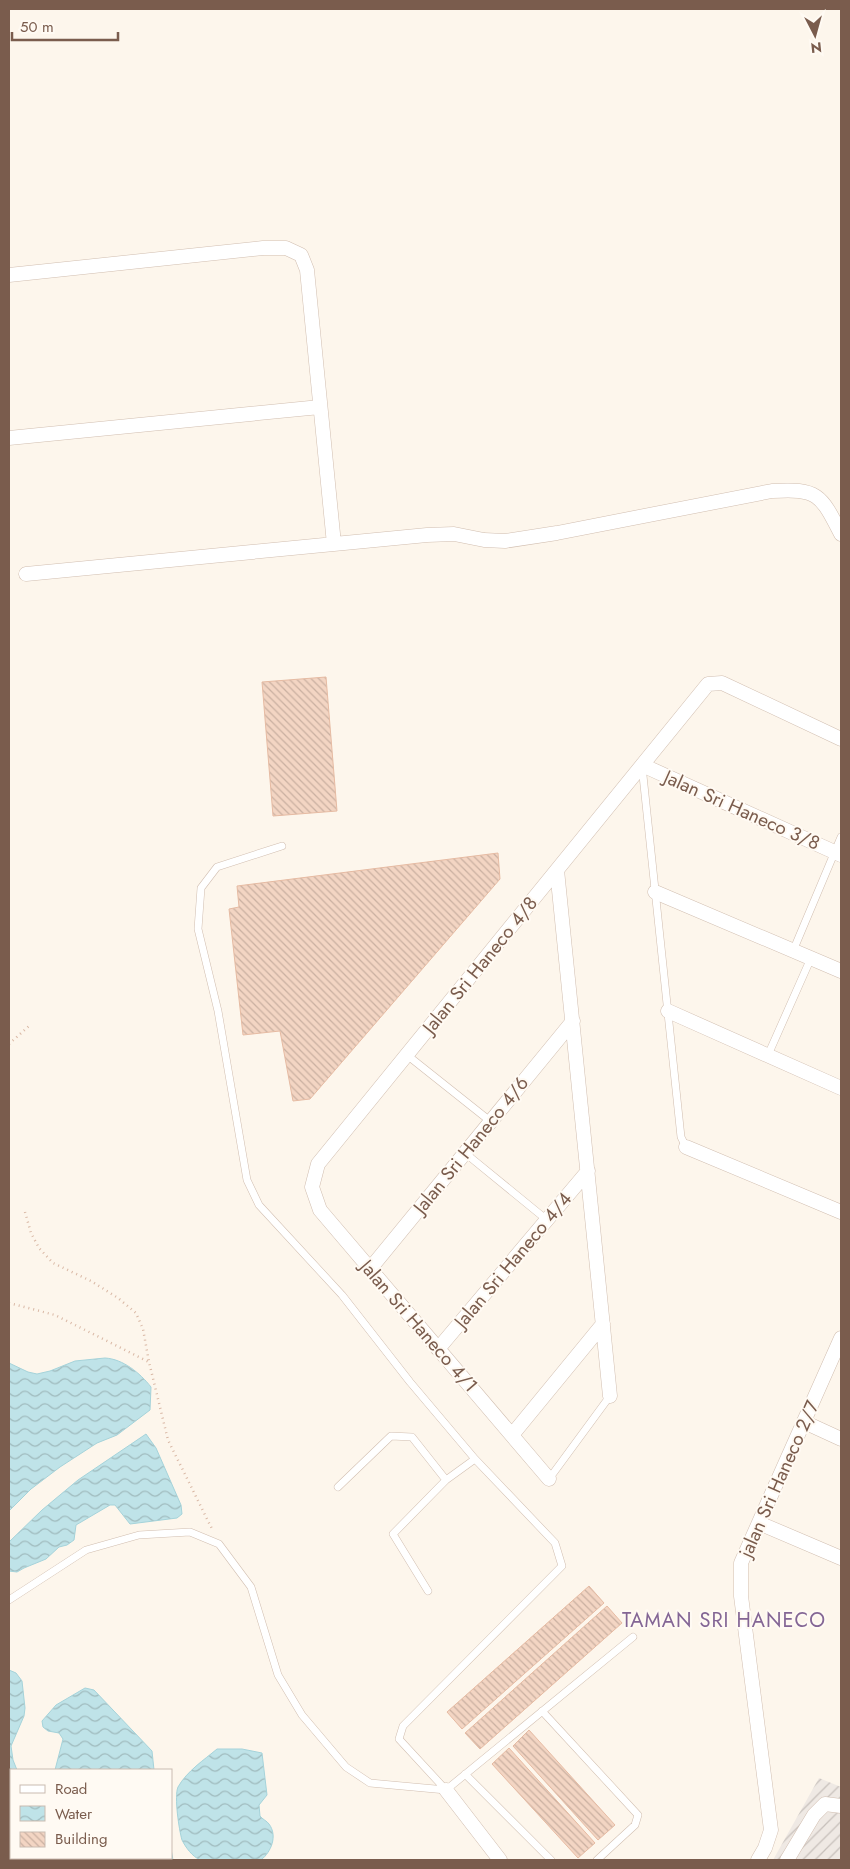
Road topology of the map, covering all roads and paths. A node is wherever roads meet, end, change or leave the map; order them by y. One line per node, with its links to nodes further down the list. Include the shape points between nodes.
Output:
1 (9, 275): 2 (street, via 286,248 301,255 306,270)
2 (320, 407): 3 (street); 5 (street)
3 (9, 438)
4 (841, 534): 5 (street, via 822,501 797,489 504,541 454,534)
5 (334, 544): 6 (street)
6 (26, 574)
7 (841, 739): 8 (street, Jalan Sri Haneco 4/8, via 722,683 708,684)
8 (642, 765): 11 (street, Jalan Sri Haneco 3/8); 12 (street, Jalan Sri Haneco 4/8); 13 (lane)
9 (841, 837): 11 (lane)
10 (282, 846): 42 (lane, via 217,867 201,888 198,929 218,1011 247,1180 259,1204 342,1294)
11 (838, 854): 14 (lane)
12 (557, 870): 18 (street); 21 (street, Jalan Sri Haneco 4/8)
13 (655, 892): 14 (street); 17 (lane)
14 (793, 951): 15 (street)
15 (811, 958): 16 (street); 22 (lane)
16 (841, 972)
17 (668, 1011): 22 (street); 25 (lane, via 681,1137)
18 (573, 1021): 24 (street, Jalan Sri Haneco 4/6); 28 (street)
19 (29, 1026): 20 (path)
20 (9, 1044)
21 (407, 1055): 24 (lane); 27 (street, Jalan Sri Haneco 4/8)
22 (768, 1055): 23 (street)
23 (841, 1088)
24 (490, 1121): 26 (street, Jalan Sri Haneco 4/6)
25 (686, 1147): 30 (street)
26 (464, 1153): 31 (lane); 32 (street, Jalan Sri Haneco 4/6)
27 (318, 1164): 32 (street, Jalan Sri Haneco 4/1, via 312,1187 320,1210)
28 (588, 1171): 31 (street, Jalan Sri Haneco 4/4); 34 (street)
29 (25, 1212): 37 (path, via 39,1248 53,1263 98,1285 136,1313 143,1329)
30 (841, 1212)
31 (547, 1220): 36 (street, Jalan Sri Haneco 4/4)
32 (370, 1269): 36 (street, Jalan Sri Haneco 4/1)
33 (9, 1303): 37 (path, via 55,1315)
34 (603, 1324): 38 (street); 40 (street)
35 (841, 1338): 39 (street, jalan Sri Haneco 2/7)
36 (438, 1349): 40 (street, Jalan Sri Haneco 4/1)
37 (149, 1362): 47 (path, via 168,1440)
38 (610, 1396): 43 (lane)
39 (804, 1422): 41 (street); 46 (street, jalan Sri Haneco 2/7)
40 (512, 1435): 43 (street, Jalan Sri Haneco 4/1)
41 (841, 1439)
42 (475, 1459): 44 (lane); 54 (lane, via 555,1543 562,1566 403,1726 399,1739)
43 (549, 1479)
44 (446, 1480): 45 (lane, via 412,1437 391,1436); 49 (lane, via 393,1534)
45 (338, 1487)
46 (759, 1523): 48 (street); 59 (street, jalan Sri Haneco 2/7, via 741,1563 741,1596 771,1830)
47 (219, 1544): 50 (lane, via 190,1532 139,1535 86,1550); 54 (lane, via 250,1587 278,1675 302,1715 346,1767 370,1783)
48 (841, 1558)
49 (428, 1591)
50 (9, 1600)
51 (634, 1637): 52 (lane)
52 (542, 1711): 53 (lane); 58 (lane, via 638,1815 635,1825)
53 (465, 1774): 54 (lane); 57 (lane)
54 (446, 1790): 56 (street)
55 (841, 1806): 60 (street, via 825,1804 814,1815)
56 (500, 1860)
57 (551, 1860)
58 (598, 1860)
59 (758, 1860)
60 (787, 1860)

